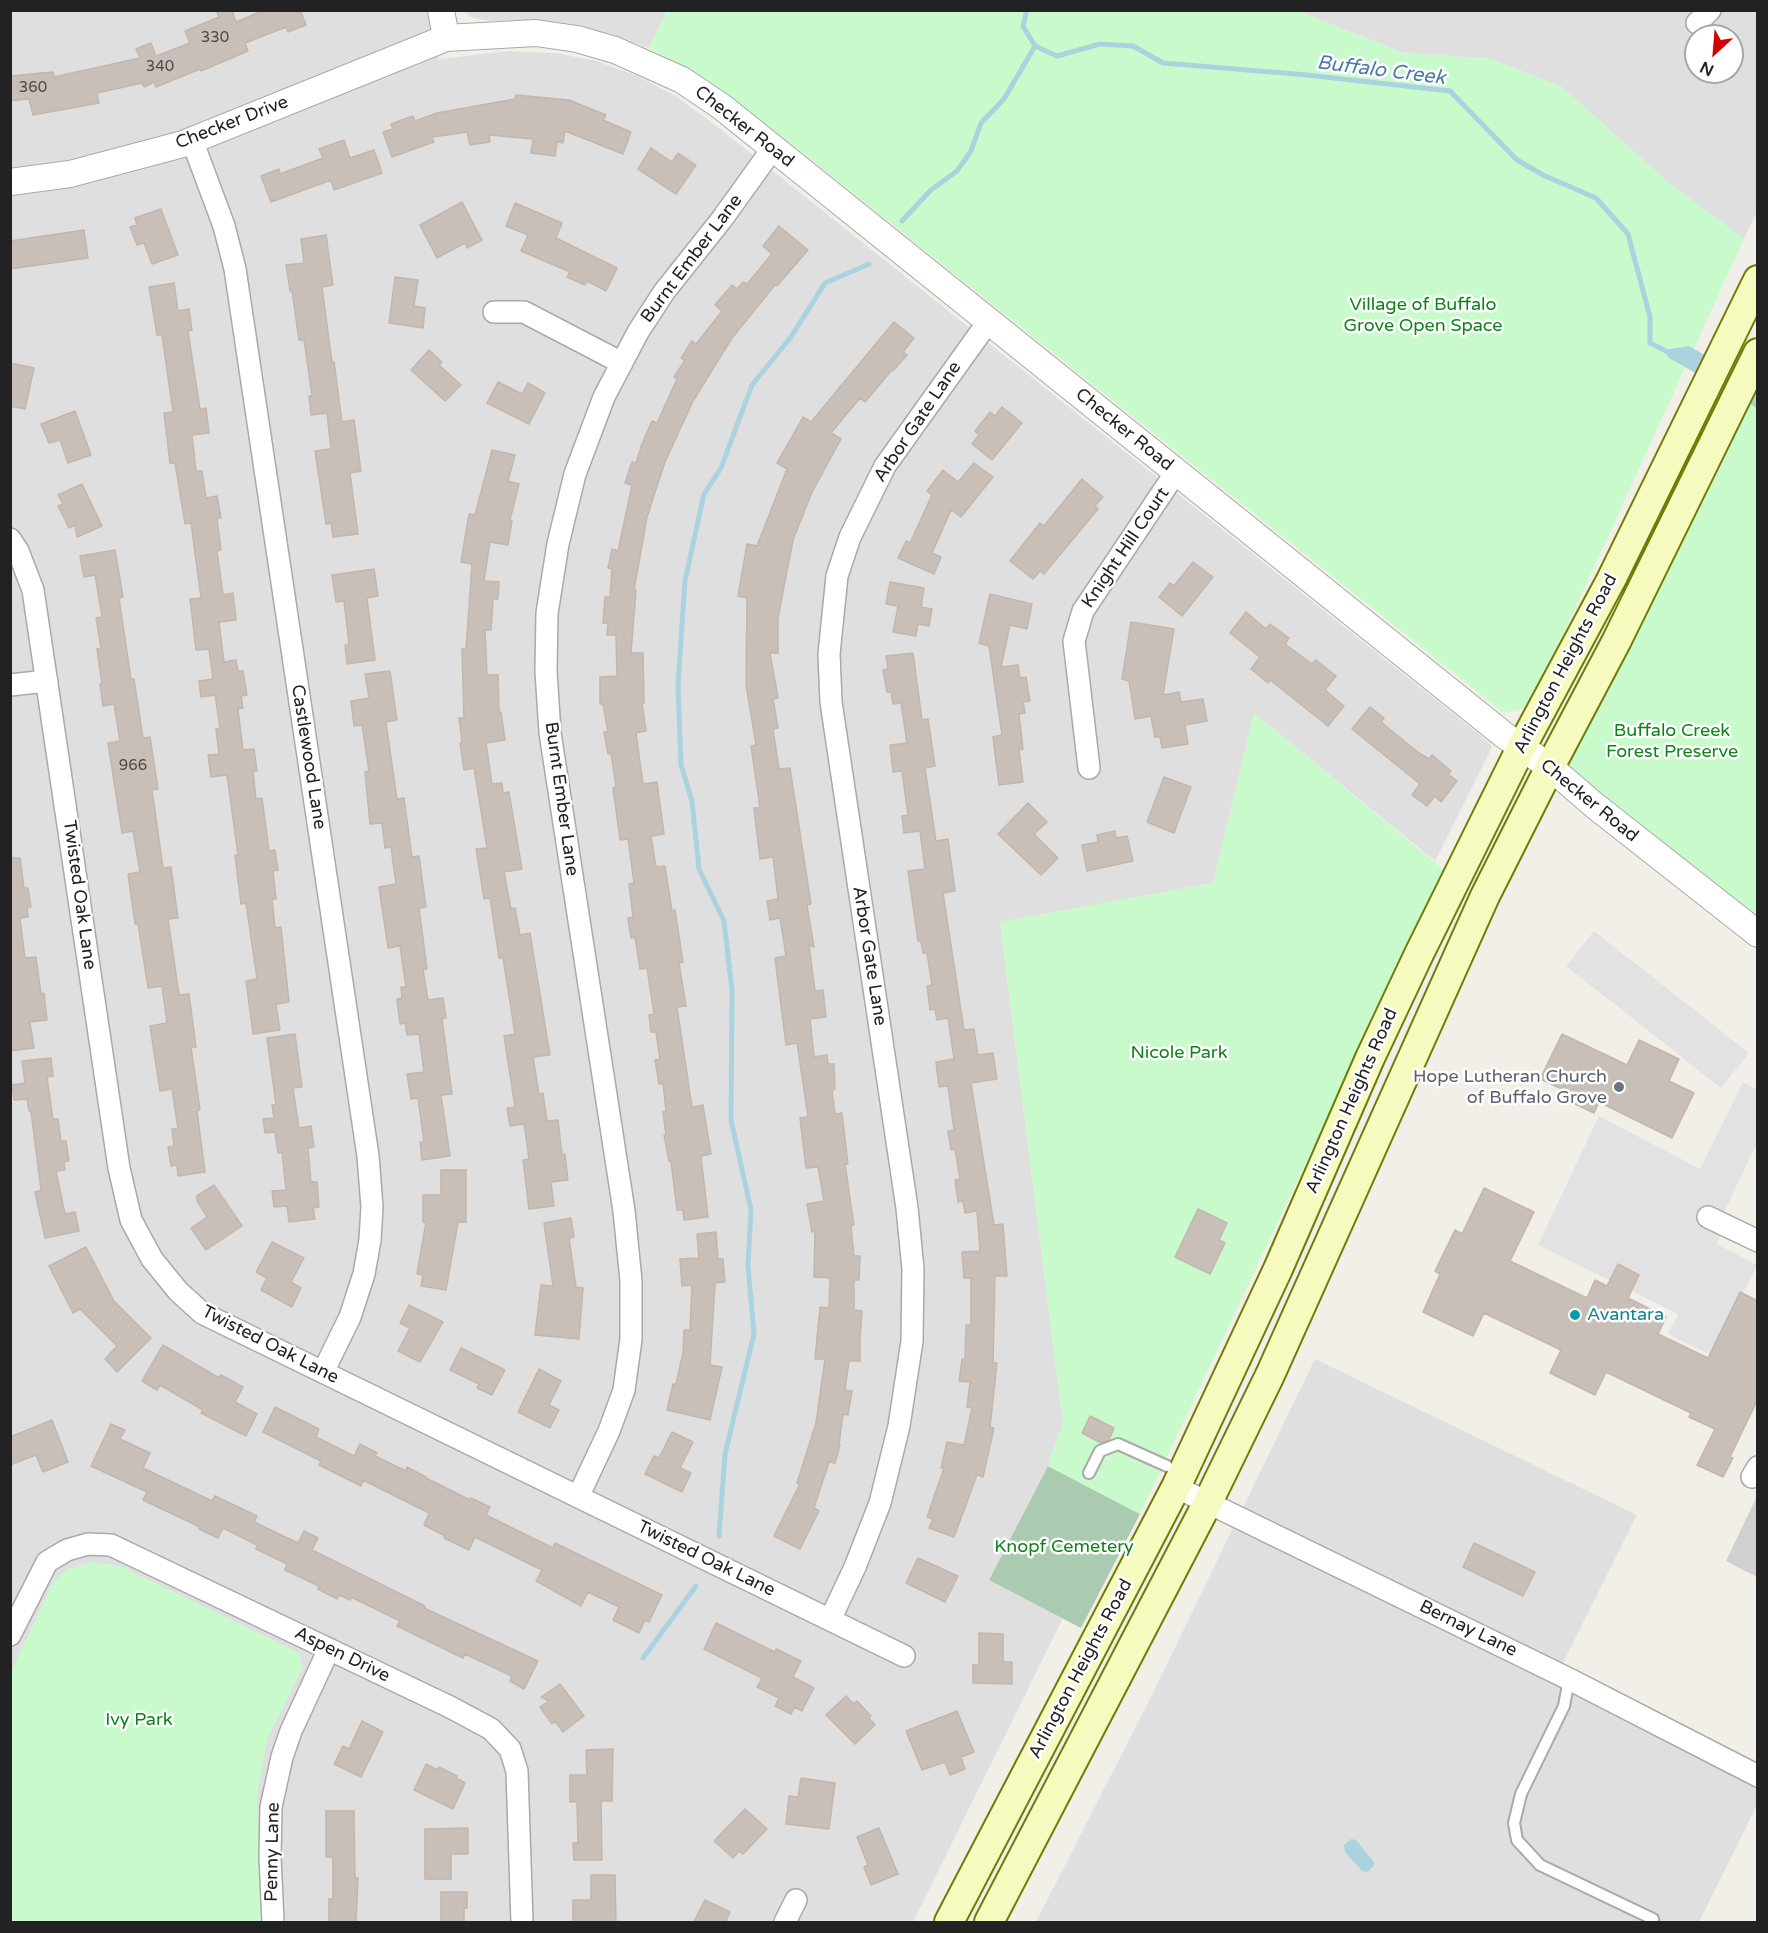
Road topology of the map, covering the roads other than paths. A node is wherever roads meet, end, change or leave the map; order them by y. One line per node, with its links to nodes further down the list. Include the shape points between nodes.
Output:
1 (441, 10): 2 (street)
2 (446, 38): 3 (street, Checker Drive); 4 (street, Checker Road, via 536,33 615,50 682,80)
3 (192, 140): 5 (street, Checker Drive, via 70,174); 21 (street, Castlewood Lane, via 224,226 235,269 368,1156 372,1207 364,1274 350,1317)
4 (773, 148): 8 (street, Checker Road); 10 (street, Burnt Ember Lane, via 664,291)
5 (10, 182)
6 (1758, 280): 15 (main road, Arlington Heights Road, via 1611,580)
7 (494, 312): 10 (street, via 524,312)
8 (988, 322): 11 (street, Checker Road); 26 (street, Arbor Gate Lane, via 885,466 850,537 837,576 829,654 831,702 907,1208 913,1305 912,1341 899,1426 880,1503)
9 (1757, 353): 16 (main road, Arlington Heights Road, via 1616,642)
10 (622, 363): 24 (street, Burnt Ember Lane, via 604,397 575,474 547,613 550,733 624,1211 631,1281 631,1339 624,1390)
11 (1176, 472): 15 (street, Checker Road); 17 (street, Knight Hill Court, via 1083,611 1074,641)
12 (10, 539): 13 (street, Twisted Oak Lane, via 33,590)
13 (47, 681): 14 (street); 21 (street, Twisted Oak Lane, via 117,1156 131,1220 152,1259 202,1313)
14 (10, 685)
15 (1521, 748): 16 (street, Checker Road); 23 (main road, Arlington Heights Road, via 1404,985 1278,1269)
16 (1550, 767): 18 (street, Checker Road); 25 (main road, Arlington Heights Road, via 1485,896 1270,1376)
17 (1089, 768)
18 (1758, 934)
19 (1708, 1217): 20 (street)
20 (1758, 1241)
21 (323, 1372): 24 (street, Twisted Oak Lane)
22 (1089, 1473): 23 (lane, via 1100,1451 1118,1444)
23 (1171, 1476): 25 (street, Bernay Lane); 36 (main road, Arlington Heights Road)
24 (578, 1497): 26 (street, Twisted Oak Lane)
25 (1208, 1502): 30 (street, Bernay Lane); 37 (main road, Arlington Heights Road)
26 (830, 1620): 29 (street, Twisted Oak Lane)
27 (10, 1635): 28 (street, Aspen Drive, via 47,1562 88,1544 111,1545)
28 (329, 1649): 33 (street, Penny Lane, via 291,1731 271,1807); 34 (street, Aspen Drive, via 491,1729 510,1749 517,1771)
29 (904, 1656)
30 (1569, 1679): 31 (street, Bernay Lane); 38 (lane, via 1564,1706 1521,1794 1514,1822 1517,1840 1540,1865 1653,1919)
31 (1758, 1776)
32 (796, 1900): 35 (street)
33 (273, 1923)
34 (522, 1923)
35 (784, 1923)
36 (949, 1923)
37 (989, 1923)
38 (1653, 1923)

